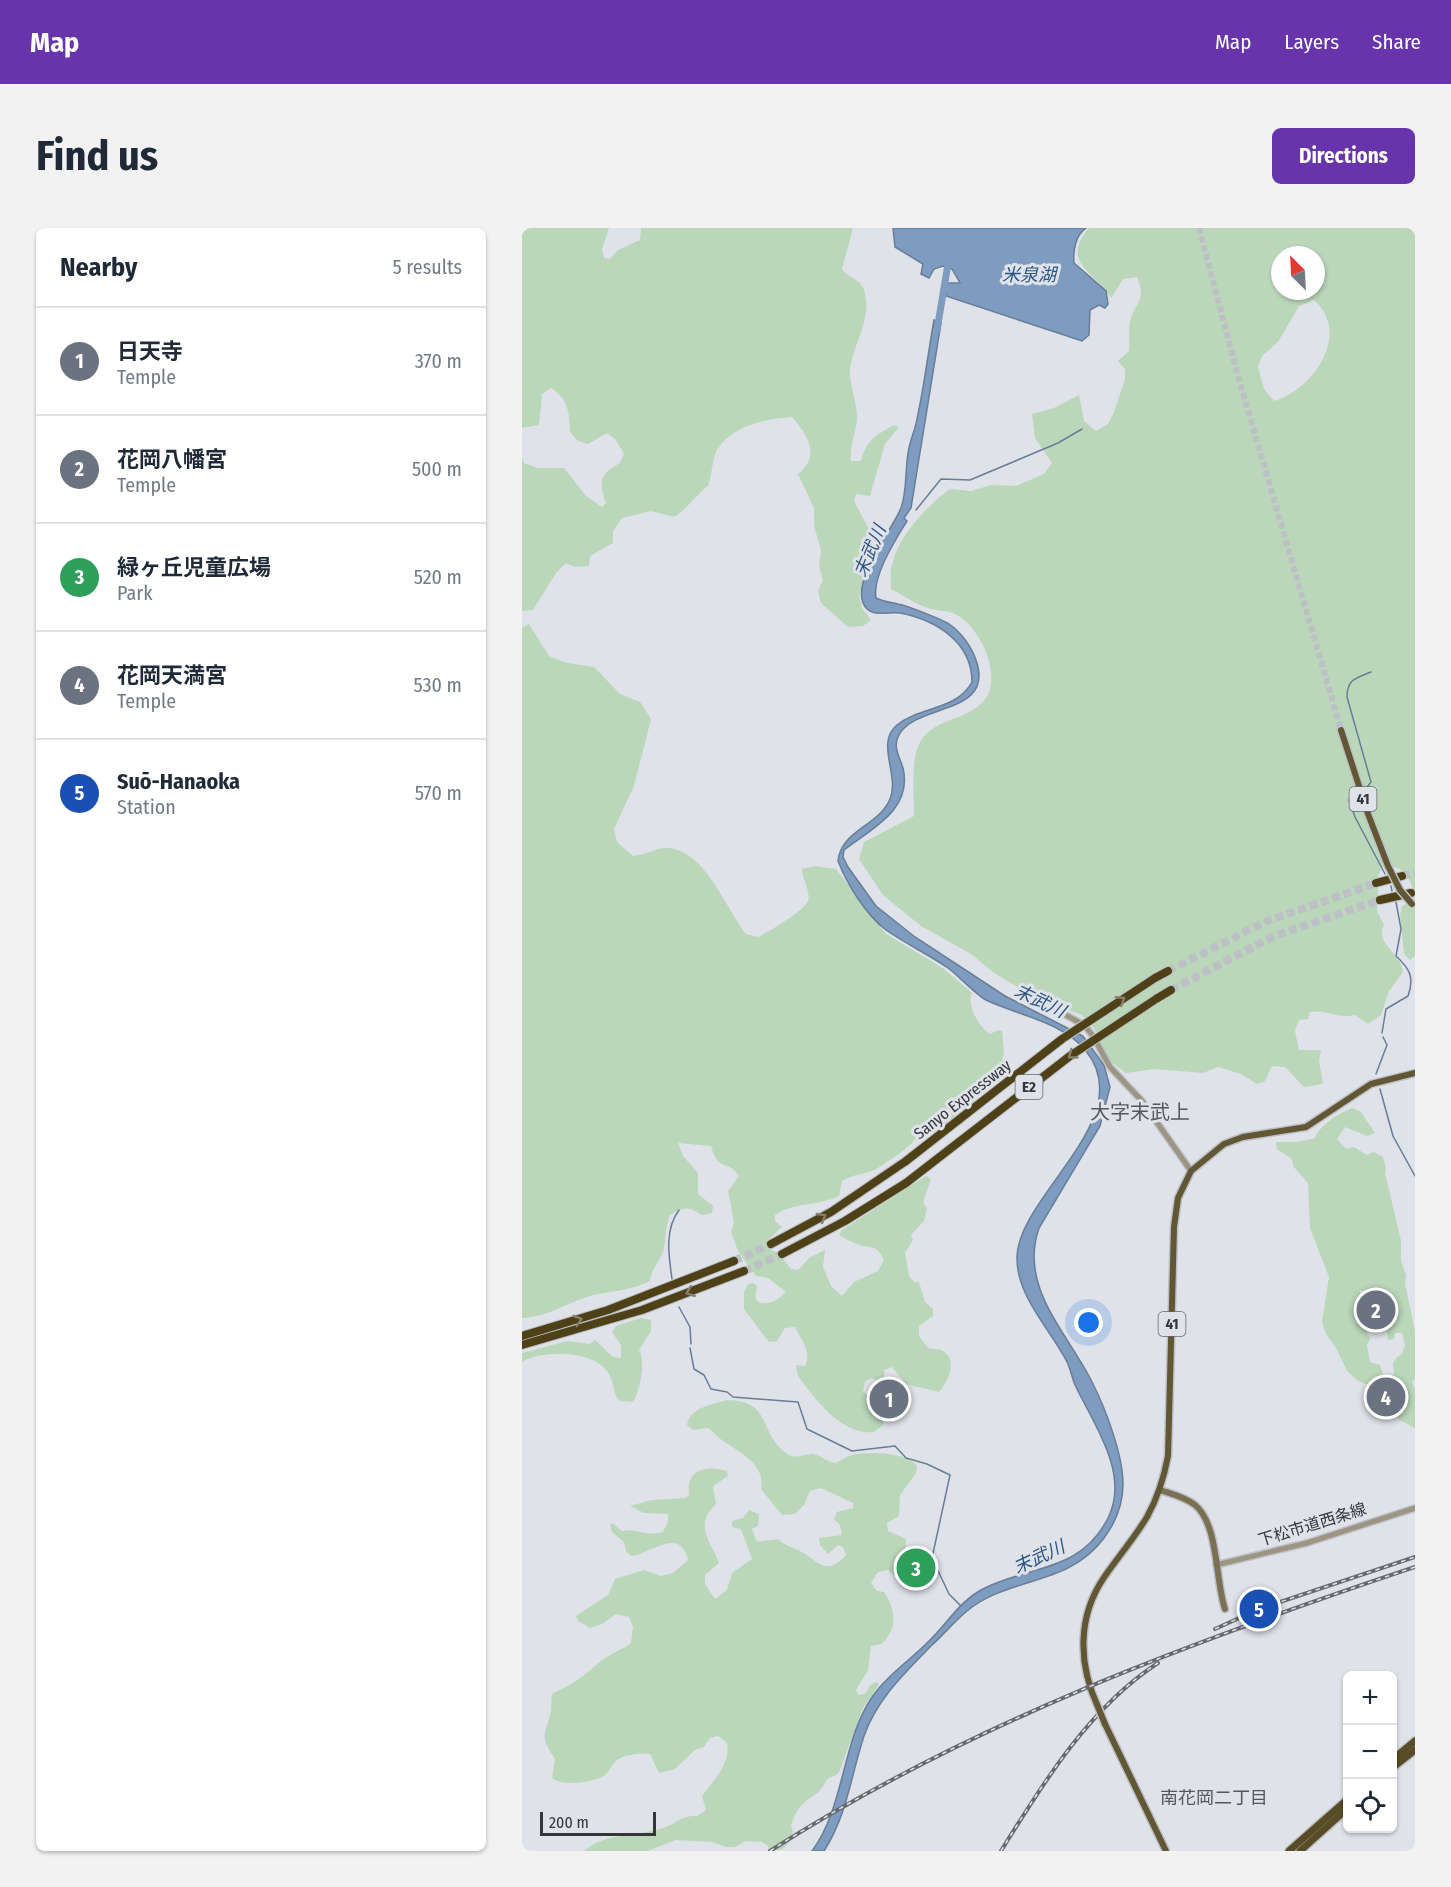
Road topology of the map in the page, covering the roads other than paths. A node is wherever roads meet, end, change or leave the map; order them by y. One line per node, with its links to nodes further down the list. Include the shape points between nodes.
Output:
1 (1341, 730): 6 (main road, 41, bridge, via 1388,866 1400,890)
2 (1402, 876): 3 (highway)
3 (1376, 883)
4 (1412, 893): 5 (highway)
5 (1380, 900)
6 (1414, 904)
7 (1168, 971): 12 (highway, Sanyo Expressway / E2, one-way to 7, bridge, via 831,1212 906,1161 1062,1039)
8 (1171, 990): 13 (highway, Sanyo Expressway / E2, one-way to 13, bridge, via 1051,1071 906,1183)
9 (1062, 1013): 11 (street, via 1084,1025 1093,1036 1110,1067 1142,1101)
10 (1415, 1073): 11 (main road, 41, via 1371,1084 1306,1127 1224,1144)
11 (1191, 1171): 18 (main road, 41, via 1178,1198 1174,1227 1169,1444)
12 (771, 1244)
13 (782, 1254)
14 (735, 1261): 16 (highway, one-way to 14, via 608,1310)
15 (744, 1271): 17 (highway, one-way to 17, via 642,1310)
16 (522, 1336)
17 (522, 1346)
18 (1160, 1490): 20 (main road, via 1185,1499 1203,1515); 27 (main road, 41, bridge, via 1140,1528 1103,1578 1088,1612 1083,1657 1098,1707)
19 (1415, 1508): 20 (street, 下松市道西条線)
20 (1216, 1565): 21 (main road)
21 (1225, 1609)
22 (1414, 1748): 23 (highway); 24 (highway)
23 (1397, 1757)
24 (1397, 1763)
25 (1343, 1803): 28 (highway)
26 (1343, 1812): 29 (highway)
27 (1166, 1851)
28 (1289, 1851)
29 (1300, 1851)

